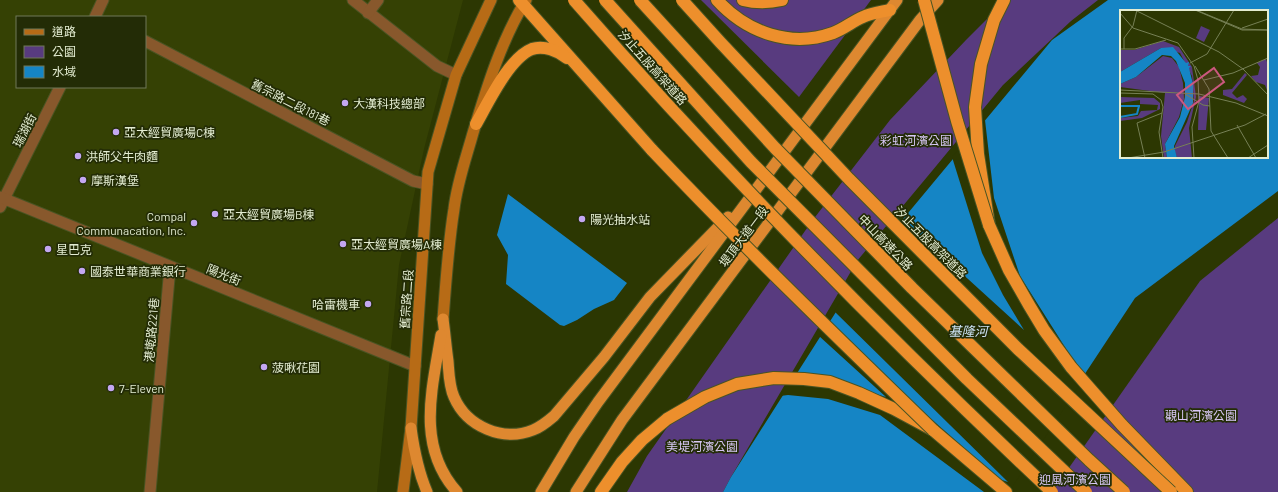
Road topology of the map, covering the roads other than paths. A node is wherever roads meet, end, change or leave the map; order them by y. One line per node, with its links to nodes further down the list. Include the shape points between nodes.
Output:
1 (103, 0): 19 (street)
2 (353, 0): 18 (street)
3 (378, 0): 18 (street)
4 (491, 0): 22 (main road, 舊宗路二段)
5 (574, 0): 42 (highway, 汐止五股高架道路, bridge, via 658,95 802,247 908,354)
6 (605, 0): 43 (highway, bridge, via 751,162 967,379)
7 (640, 0): 44 (highway, 中山高速公路, bridge, via 775,148 912,288)
8 (682, 0): 45 (highway, 汐止五股高架道路, bridge, via 860,190 1018,349)
9 (717, 0): 17 (highway, via 739,20 759,31 797,40 833,33 863,16)
10 (743, 0): 11 (highway)
11 (782, 0)
12 (897, 0): 17 (highway, 堤頂大道一段)
13 (924, 0): 28 (highway, bridge)
14 (938, 0): 39 (highway, 堤頂大道一段, via 920,20 622,420)
15 (1004, 0): 28 (highway, bridge, via 994,20 981,64 975,107 978,154)
16 (523, 2): 21 (highway); 24 (main road, via 486,88)
17 (890, 10): 26 (highway, 堤頂大道一段)
18 (368, 13): 22 (street, via 438,66)
19 (96, 16)
20 (146, 42): 25 (street, 舊宗路二段181巷, via 413,181)
21 (580, 68): 24 (highway, via 564,56 542,47 523,54 501,80); 33 (highway, bridge, via 710,211)
22 (456, 75): 25 (main road, 舊宗路二段, via 428,172)
23 (59, 88): 27 (street, 瑞湖街)
24 (476, 124): 30 (main road, via 464,161 454,208)
25 (427, 184): 31 (main road, 舊宗路二段)
26 (759, 185): 30 (highway, via 650,297 554,416 534,430 518,434 488,430 475,423 462,410 454,397 450,382); 38 (highway, 堤頂大道一段, via 598,402)
27 (1, 201): 29 (street, 陽光街)
28 (989, 225): 46 (highway, via 1009,270 1029,305 1071,367 1122,425)
29 (170, 267): 31 (street, 陽光街); 34 (street, 港墘路221巷)
30 (443, 318): 37 (highway, via 430,404 430,427 437,462)
31 (415, 366): 32 (main road, 舊宗路二段)
32 (411, 428): 35 (main road, 舊宗路二段); 36 (highway, via 417,465)
33 (934, 430): 40 (highway, bridge, via 859,392 830,382 804,378 774,378 737,384 705,397 667,419 642,440 622,462); 41 (highway)
34 (150, 492)
35 (403, 492)
36 (427, 492)
37 (457, 492)
38 (541, 492)
39 (576, 492)
40 (601, 492)
41 (1006, 492)
42 (1052, 492)
43 (1086, 492)
44 (1124, 492)
45 (1171, 492)
46 (1187, 492)

